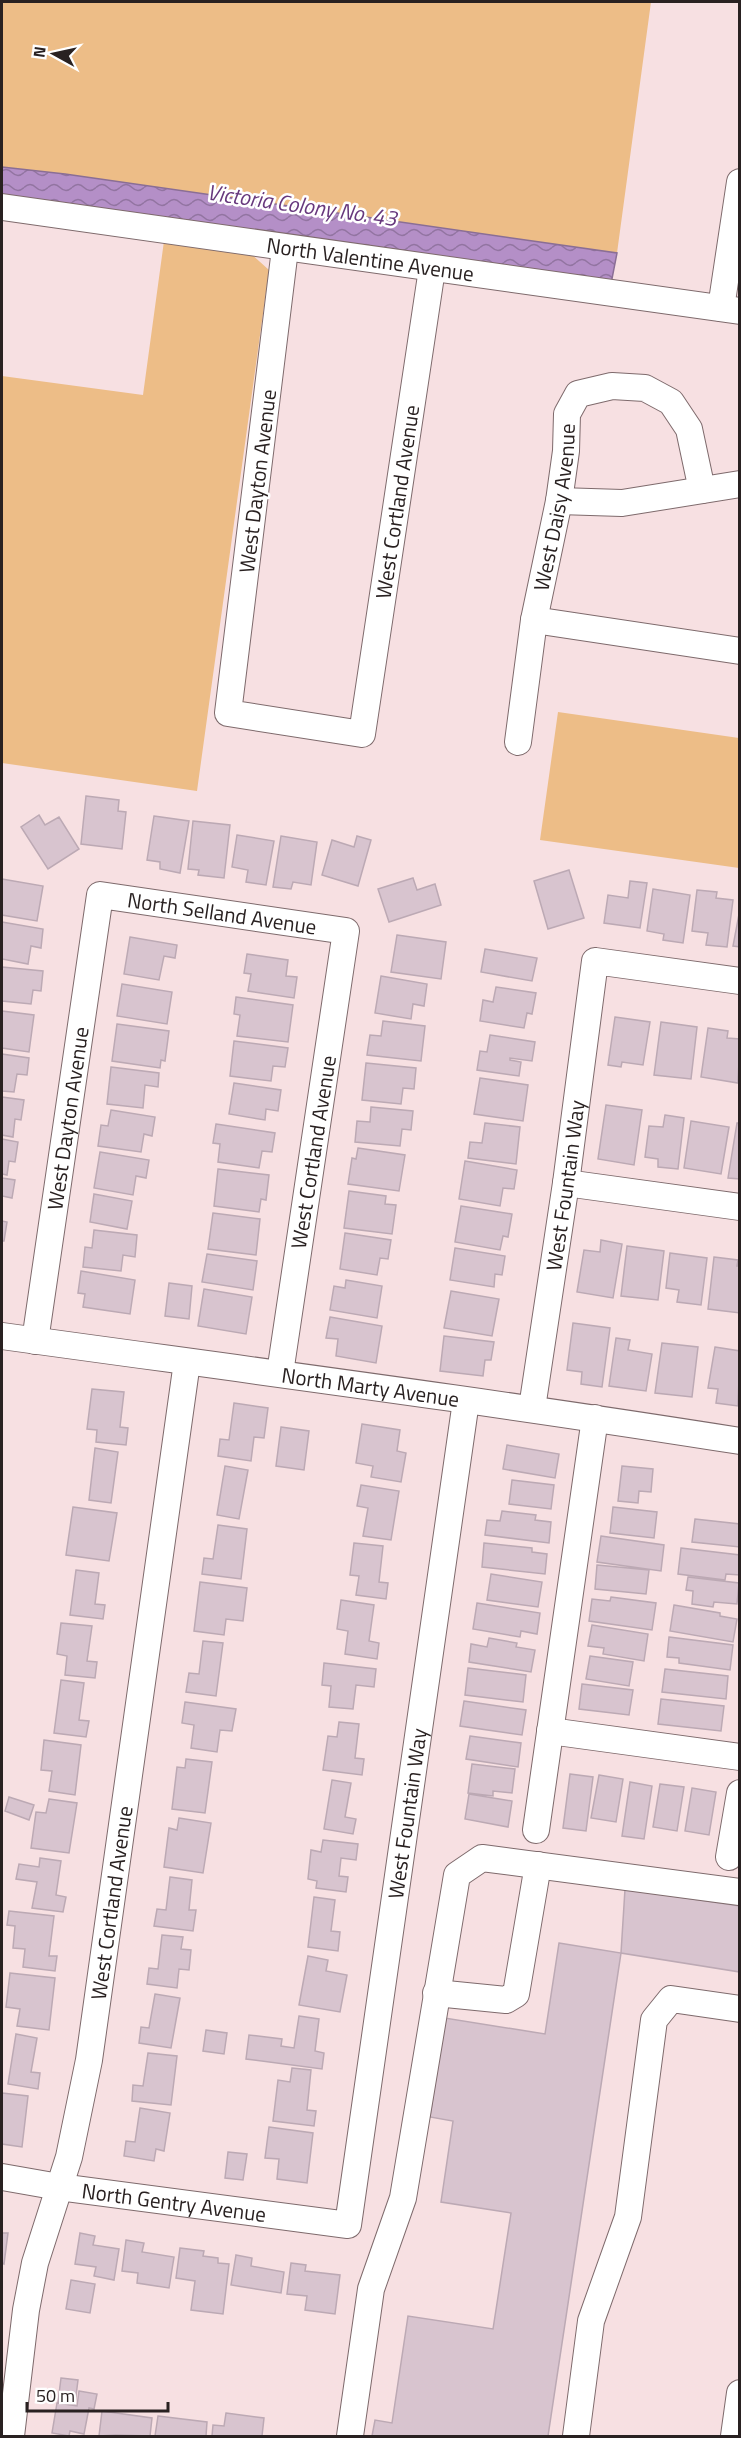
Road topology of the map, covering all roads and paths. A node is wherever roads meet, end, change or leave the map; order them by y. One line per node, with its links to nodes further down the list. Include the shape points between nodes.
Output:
1 (740, 182): 5 (street)
2 (2, 207): 3 (street, North Valentine Avenue)
3 (285, 249): 4 (street, North Valentine Avenue); 11 (street, West Dayton Avenue, via 228,713)
4 (432, 268): 5 (street, North Valentine Avenue); 11 (street, West Cortland Avenue)
5 (730, 309)
6 (740, 484): 7 (street)
7 (702, 490): 8 (street, via 622,503); 8 (street, West Daisy Avenue, via 689,429 671,402 645,388 612,386 578,394 567,414)
8 (559, 501): 9 (street, West Daisy Avenue)
9 (534, 620): 10 (street); 12 (street, West Daisy Avenue)
10 (740, 651)
11 (362, 734)
12 (518, 742)
13 (100, 895): 14 (street, North Selland Avenue); 19 (street, West Dayton Avenue)
14 (346, 931): 21 (street, West Cortland Avenue)
15 (740, 981): 16 (street, West Fountain Way, via 595,961)
16 (566, 1183): 17 (street); 23 (street, West Fountain Way)
17 (740, 1207)
18 (2, 1336): 19 (street, North Marty Avenue)
19 (35, 1341): 20 (street, North Marty Avenue)
20 (187, 1362): 21 (street, North Marty Avenue); 36 (street, West Cortland Avenue, via 89,2060)
21 (280, 1373): 22 (street, North Marty Avenue)
22 (466, 1401): 23 (street, North Marty Avenue); 37 (street, West Fountain Way)
23 (532, 1408): 24 (street, North Marty Avenue)
24 (595, 1418): 25 (street, North Marty Avenue); 26 (street)
25 (740, 1441)
26 (550, 1731): 27 (street); 29 (street)
27 (740, 1757)
28 (740, 1793): 30 (street)
29 (536, 1830)
30 (729, 1857)
31 (538, 1865): 32 (street); 33 (street, via 482,1858 457,1875); 33 (street, via 516,1994 506,2000)
32 (740, 1892)
33 (436, 1993): 40 (street, via 403,2198 371,2289)
34 (740, 2009): 41 (street, via 671,1999 654,2020 628,2217 591,2321)
35 (2, 2177): 36 (street, North Gentry Avenue)
36 (59, 2187): 37 (street, North Gentry Avenue); 39 (street, West Cortland Avenue, via 35,2263)
37 (348, 2225)
38 (740, 2393): 42 (street)
39 (11, 2436)
40 (350, 2436)
41 (576, 2436)
42 (734, 2436)

